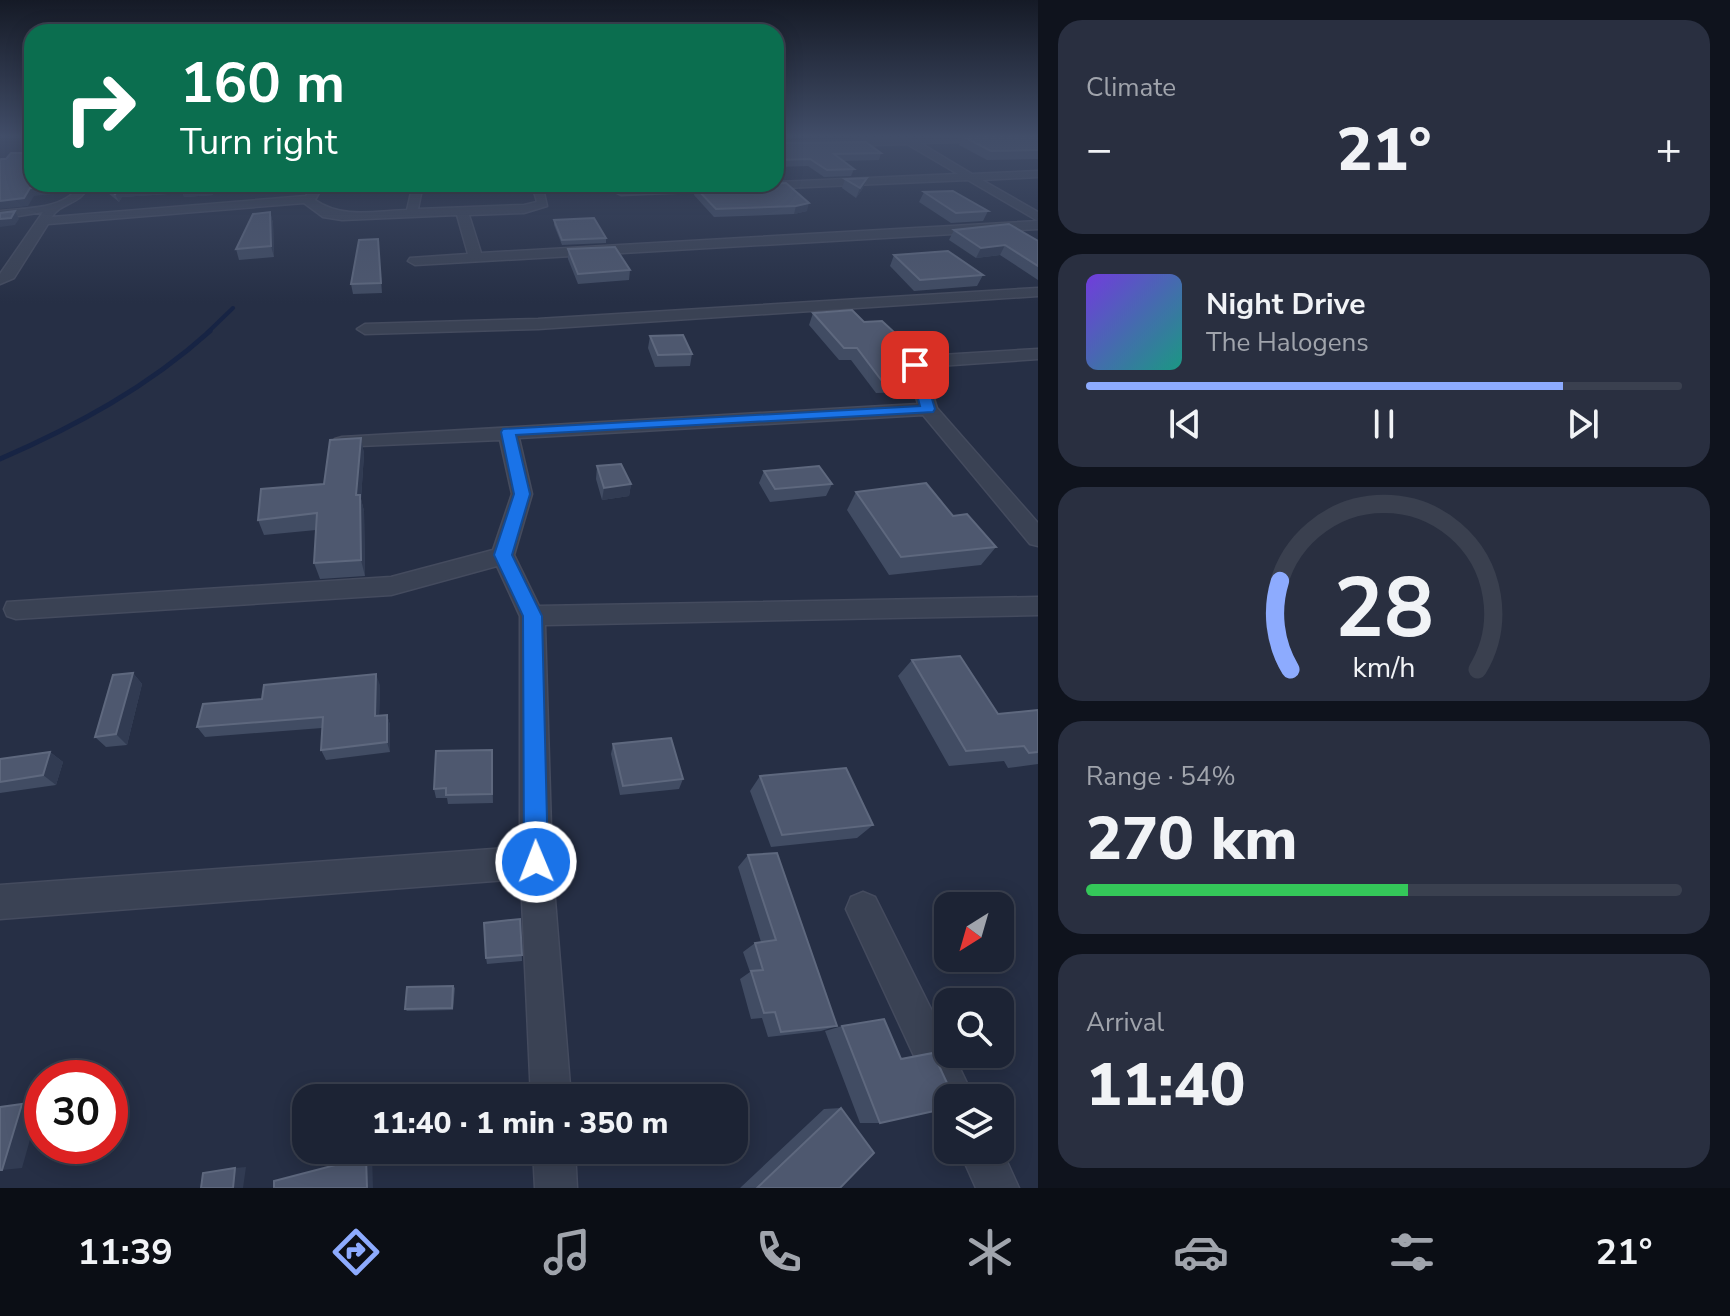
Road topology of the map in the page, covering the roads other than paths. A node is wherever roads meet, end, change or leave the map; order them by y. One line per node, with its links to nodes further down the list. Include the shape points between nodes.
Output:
1 (84, 192): 7 (street)
2 (316, 192): 6 (street)
3 (416, 192): 9 (street)
4 (540, 192): 8 (street, via 543,204 524,209)
5 (997, 192): 11 (street)
6 (306, 199): 9 (street, via 327,214 342,216); 12 (street)
7 (54, 207): 10 (street); 12 (street)
8 (462, 211): 9 (street); 14 (street)
9 (412, 212)
10 (0, 215)
11 (1038, 217)
12 (44, 221): 16 (street, via 9,275)
13 (1038, 225): 14 (street)
14 (475, 257): 15 (street)
15 (415, 261)
16 (0, 280)
17 (1038, 292): 18 (street, via 553,323)
18 (365, 329)
19 (1038, 354): 20 (street, via 915,365)
20 (928, 409): 21 (street); 23 (street)
21 (508, 432): 22 (street); 24 (street, via 522,494)
22 (342, 443)
23 (1038, 538)
24 (503, 555): 26 (street, via 391,586); 27 (street)
25 (1038, 606): 27 (street)
26 (16, 609)
27 (532, 616): 28 (street)
28 (536, 862): 29 (street); 31 (street)
29 (0, 902)
30 (863, 909): 32 (street)
31 (550, 1084)
32 (947, 1084)
33 (555, 1164): 35 (street)
34 (987, 1164): 36 (street)
35 (556, 1188)
36 (998, 1188)

